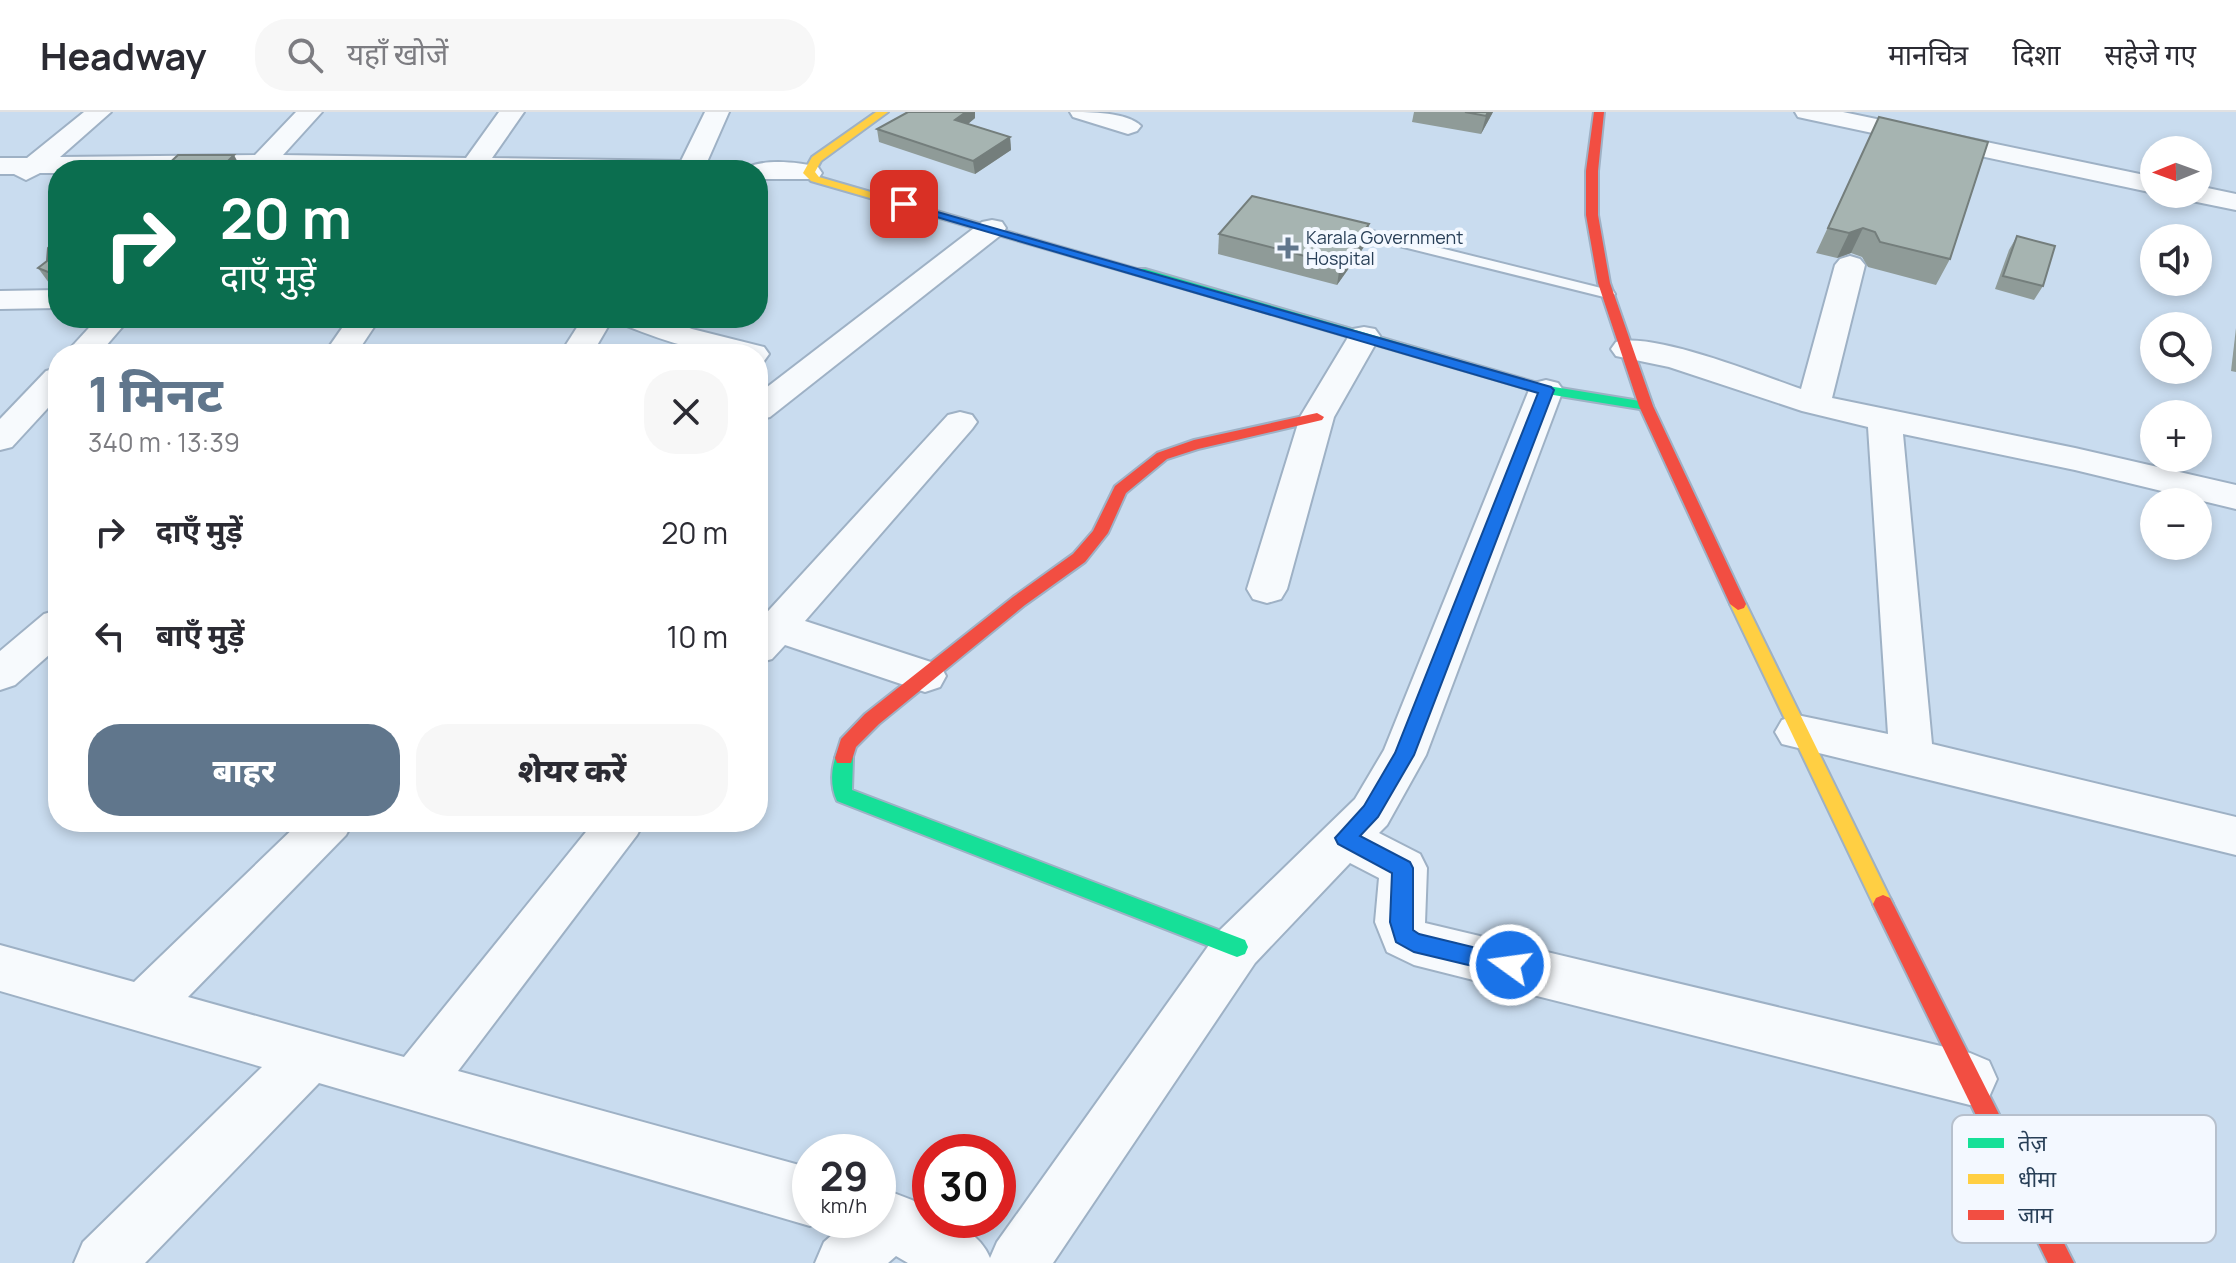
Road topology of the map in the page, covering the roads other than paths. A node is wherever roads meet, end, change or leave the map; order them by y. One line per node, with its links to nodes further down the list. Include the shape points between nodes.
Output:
1 (99, 112): 14 (street)
2 (310, 112): 10 (street)
3 (512, 112): 11 (street)
4 (717, 112): 12 (street)
5 (883, 112): 17 (street, via 816,159)
6 (1082, 112): 9 (street)
7 (1599, 112): 26 (street, via 1592,215)
8 (1807, 112): 18 (street)
9 (1128, 126)
10 (265, 160)
11 (478, 160)
12 (686, 160)
13 (0, 166): 14 (street)
14 (33, 166): 15 (street); 19 (street)
15 (48, 166)
16 (768, 171): 17 (street)
17 (809, 173): 23 (street, via 815,179)
18 (2140, 182)
19 (0, 193)
20 (2212, 197): 21 (street)
21 (2236, 202)
22 (1338, 227): 26 (lane)
23 (992, 228): 31 (street); 36 (street)
24 (1850, 265): 40 (street)
25 (48, 270): 28 (street)
26 (1608, 294): 34 (street)
27 (48, 299): 28 (street)
28 (8, 300)
29 (106, 328): 32 (street)
30 (661, 328): 33 (street)
31 (1364, 336): 38 (street); 42 (street)
32 (90, 344)
33 (712, 344)
34 (1627, 349): 40 (street, via 1676,359); 41 (street)
35 (768, 358): 36 (street)
36 (810, 368): 39 (street)
37 (48, 389): 45 (street)
38 (1546, 390): 41 (street); 57 (street, via 1404,755 1371,812)
39 (768, 402)
40 (1814, 404): 43 (street)
41 (1646, 406): 52 (street)
42 (1317, 417): 47 (street); 51 (street, via 1162,456 1120,490 1100,533 1079,558)
43 (1885, 420): 46 (street); 53 (street)
44 (960, 422): 49 (street)
45 (0, 439)
46 (2236, 497)
47 (1267, 589)
48 (48, 633): 50 (street)
49 (768, 637): 51 (street)
50 (0, 674)
51 (925, 676): 58 (street, via 848,744 842,765 844,795)
52 (1797, 732): 53 (street); 62 (street)
53 (1911, 756): 56 (street)
54 (320, 832): 60 (street)
55 (613, 832): 63 (street)
56 (2236, 836)
57 (1345, 838): 58 (street); 62 (street, via 1403,868 1400,922 1404,936 1414,943)
58 (1237, 947): 72 (street)
59 (0, 968): 60 (street)
60 (143, 1008): 61 (street)
61 (311, 1055): 63 (street); 69 (street)
62 (1970, 1079): 64 (street)
63 (415, 1085): 65 (street)
64 (1988, 1115)
65 (792, 1192)
66 (896, 1224): 71 (street)
67 (867, 1238): 70 (street)
68 (2051, 1243): 73 (street)
69 (104, 1263)
70 (845, 1263)
71 (963, 1263)
72 (1018, 1263)
73 (2061, 1263)

